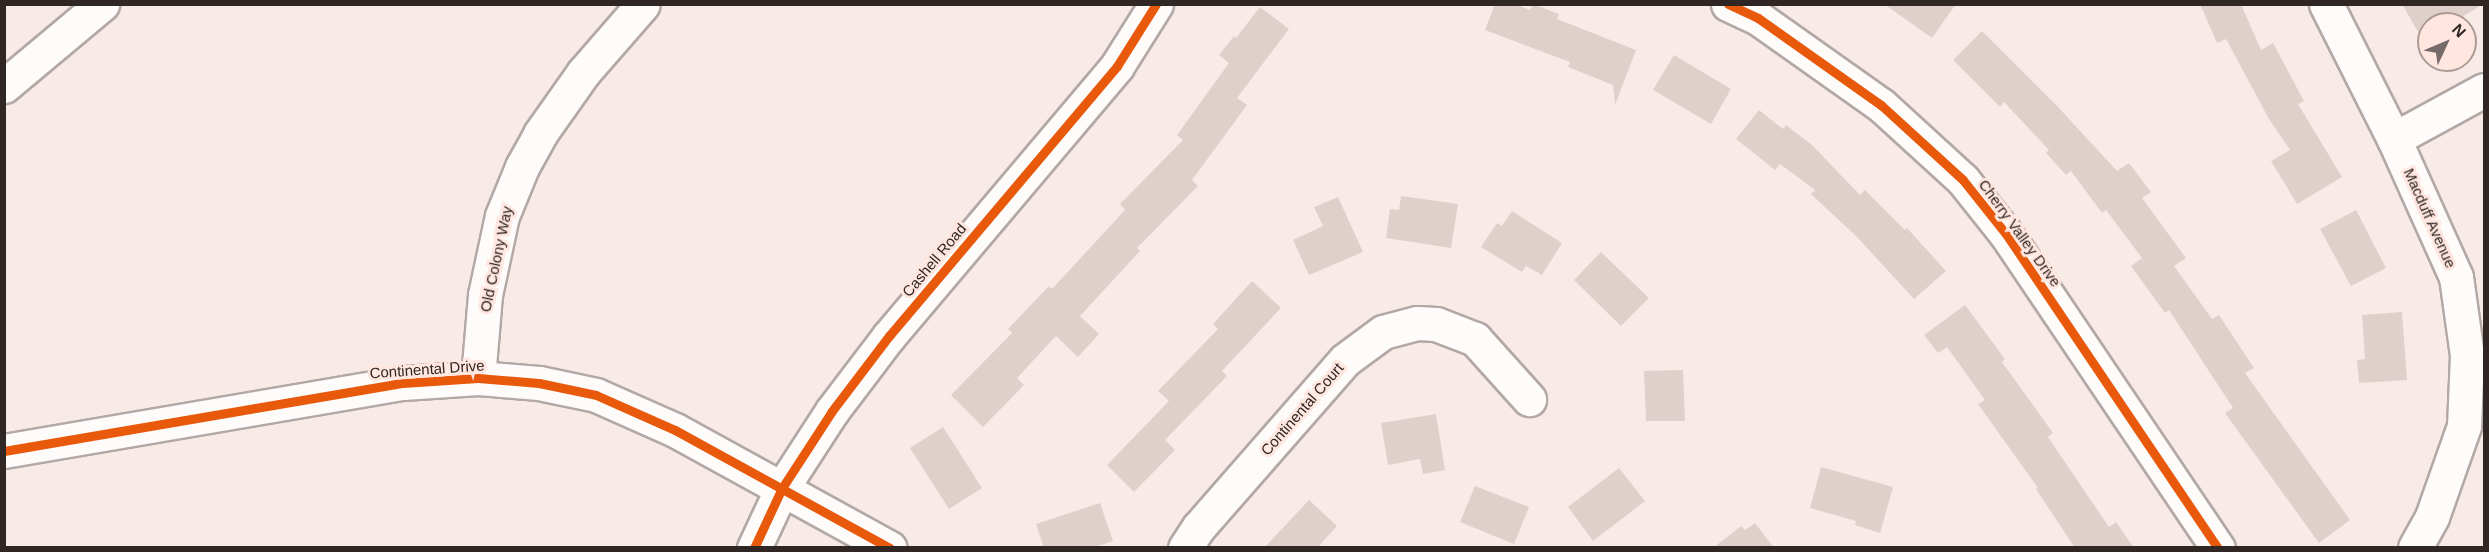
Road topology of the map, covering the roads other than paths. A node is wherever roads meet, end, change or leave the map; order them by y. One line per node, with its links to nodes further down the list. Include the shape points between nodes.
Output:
1 (102, 4): 6 (street)
2 (643, 4): 9 (street, Old Colony Way, via 578,81 522,167 502,216 485,295)
3 (1156, 4): 12 (street, Cashell Road, via 1117,66 889,336 832,411)
4 (1728, 4): 16 (street, Cherry Valley Drive, via 1758,18 1881,105 1963,180 2006,234)
5 (2326, 4): 8 (street, Macduff Avenue)
6 (4, 86)
7 (2484, 90): 8 (street)
8 (2394, 139): 17 (street, Macduff Avenue, via 2456,277 2467,355 2464,426 2432,517)
9 (478, 378): 11 (street, Continental Drive, via 403,383 311,397); 12 (street, Continental Drive, via 539,383 596,395 675,430)
10 (1529, 399): 15 (street, Continental Court, via 1475,339 1436,324 1417,323 1383,332 1345,360 1198,528)
11 (4, 451)
12 (782, 489): 13 (street, Cashell Road); 14 (street, Continental Drive)
13 (754, 548)
14 (890, 548)
15 (1185, 548)
16 (2218, 548)
17 (2415, 548)

